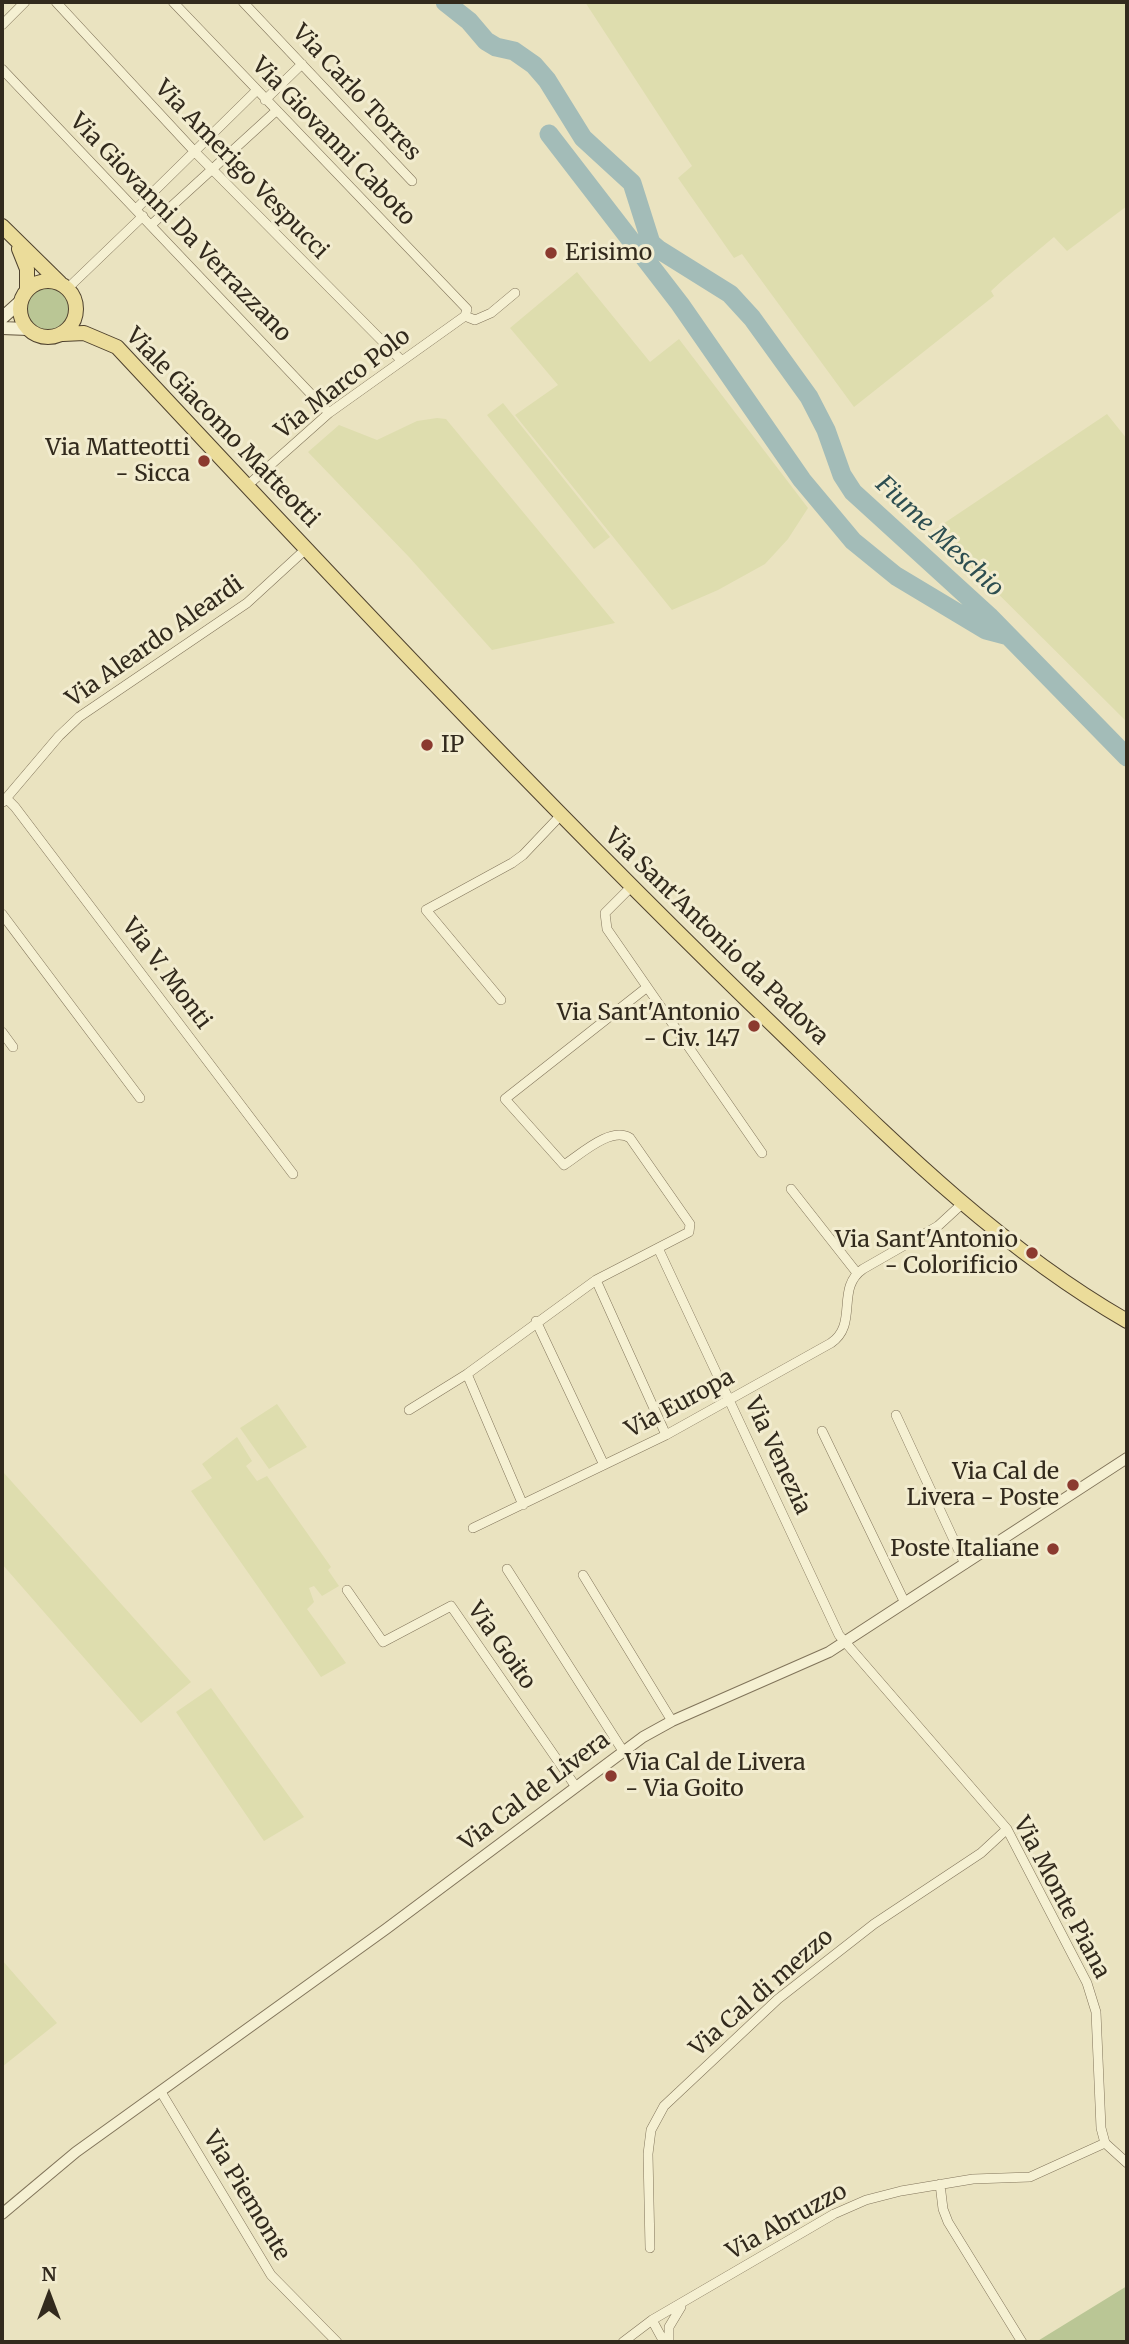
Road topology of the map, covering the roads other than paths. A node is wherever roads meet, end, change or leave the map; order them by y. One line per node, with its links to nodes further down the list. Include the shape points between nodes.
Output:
1 (25, 2): 5 (street)
2 (56, 2): 11 (street, Via Amerigo Vespucci)
3 (173, 2): 8 (street, Via Giovanni Caboto)
4 (243, 2): 6 (street, Via Carlo Torres)
5 (2, 24)
6 (302, 64): 9 (street); 13 (street, Via Carlo Torres)
7 (2, 69): 14 (street, Via Giovanni Da Verrazzano)
8 (256, 90): 9 (street, Via Giovanni Caboto); 11 (street)
9 (265, 100): 10 (street, Via Giovanni Caboto)
10 (276, 111): 12 (street); 22 (street, Via Giovanni Caboto)
11 (195, 152): 12 (street, Via Amerigo Vespucci); 14 (street)
12 (212, 169): 15 (street); 28 (street, Via Amerigo Vespucci)
13 (412, 181)
14 (140, 213): 15 (street, Via Giovanni Da Verrazzano); 18 (street)
15 (151, 225): 29 (street, Via Giovanni Da Verrazzano)
16 (2, 226): 17 (main road)
17 (16, 241): 18 (main road); 20 (main road, via 27,269)
18 (64, 286): 20 (main road, via 43,281); 21 (main road)
19 (515, 293): 22 (street, Via Marco Polo, via 475,320)
20 (24, 296): 23 (main road); 25 (main road, via 21,316)
21 (77, 306): 26 (main road, via 73,324); 27 (main road, via 83,318)
22 (466, 313): 28 (street, Via Marco Polo)
23 (2, 318)
24 (2, 328): 25 (main road)
25 (28, 329): 26 (main road, via 43,337)
26 (63, 334): 27 (main road, Viale Giacomo Matteotti, via 85,333)
27 (113, 345): 30 (main road, Viale Giacomo Matteotti)
28 (402, 361): 29 (street, Via Marco Polo)
29 (329, 413): 30 (street, Via Marco Polo)
30 (248, 485): 31 (main road, Viale Giacomo Matteotti)
31 (307, 548): 32 (street, Via Aleardo Aleardi, via 247,603 79,717); 33 (main road, Via Sant'Antonio da Padova)
32 (4, 801): 42 (street, Via V. Monti, via 15,807)
33 (561, 815): 34 (main road, Via Sant'Antonio da Padova); 37 (street, via 512,863 426,910)
34 (631, 887): 36 (street, via 605,913 604,924); 44 (main road, Via Sant'Antonio da Padova)
35 (2, 914): 40 (street)
36 (646, 988): 41 (street); 45 (street, via 505,1099 564,1165 611,1135 630,1138 690,1224 683,1236)
37 (501, 1000)
38 (2, 1032): 39 (street)
39 (13, 1047)
40 (140, 1098)
41 (762, 1153)
42 (293, 1174)
43 (791, 1188): 46 (street)
44 (963, 1203): 46 (street, via 938,1226); 49 (main road, Via Sant'Antonio da Padova, via 1053,1273)
45 (659, 1248): 47 (street); 51 (street, Via Venezia)
46 (857, 1273): 51 (street, Via Europa, via 850,1282 845,1326 838,1338)
47 (596, 1280): 48 (street); 55 (street)
48 (536, 1321): 50 (street); 57 (street)
49 (1127, 1321)
50 (467, 1374): 52 (street); 58 (street)
51 (729, 1401): 55 (street, Via Europa); 65 (street, Via Venezia)
52 (409, 1410)
53 (896, 1415): 60 (street)
54 (822, 1431): 64 (street)
55 (666, 1435): 57 (street, Via Europa)
56 (1127, 1458): 60 (street, Via Cal de Livera)
57 (604, 1465): 58 (street, Via Europa)
58 (523, 1505): 59 (street, Via Europa)
59 (472, 1528)
60 (965, 1564): 64 (street, Via Cal de Livera)
61 (507, 1569): 67 (street)
62 (583, 1575): 66 (street)
63 (347, 1590): 68 (street, Via Goito, via 383,1642 451,1606)
64 (905, 1603): 65 (street, Via Cal de Livera)
65 (845, 1642): 66 (street, Via Cal de Livera); 69 (street, Via Monte Piana)
66 (672, 1721): 67 (street, Via Cal de Livera)
67 (623, 1751): 68 (street, Via Cal de Livera)
68 (576, 1787): 70 (street, Via Cal de Livera)
69 (1007, 1829): 71 (street, Via Monte Piana, via 1087,1983 1096,2012 1099,2115); 75 (street, Via Cal di mezzo, via 981,1853 874,1924 778,1999 664,2106 652,2130 648,2154)
70 (161, 2092): 74 (street, Via Cal de Livera, via 76,2152); 78 (street, Via Piemonte, via 271,2275)
71 (1105, 2143): 72 (street); 73 (street, Via Abruzzo, via 1030,2177)
72 (1127, 2163)
73 (940, 2184): 76 (street, Via Abruzzo, via 888,2193 849,2207); 81 (street, via 948,2222)
74 (2, 2214)
75 (650, 2248)
76 (684, 2303): 77 (street, Via Abruzzo); 80 (street, via 671,2321)
77 (652, 2320): 79 (street, Via Abruzzo); 80 (street)
78 (337, 2342)
79 (623, 2342)
80 (666, 2342)
81 (1021, 2342)

